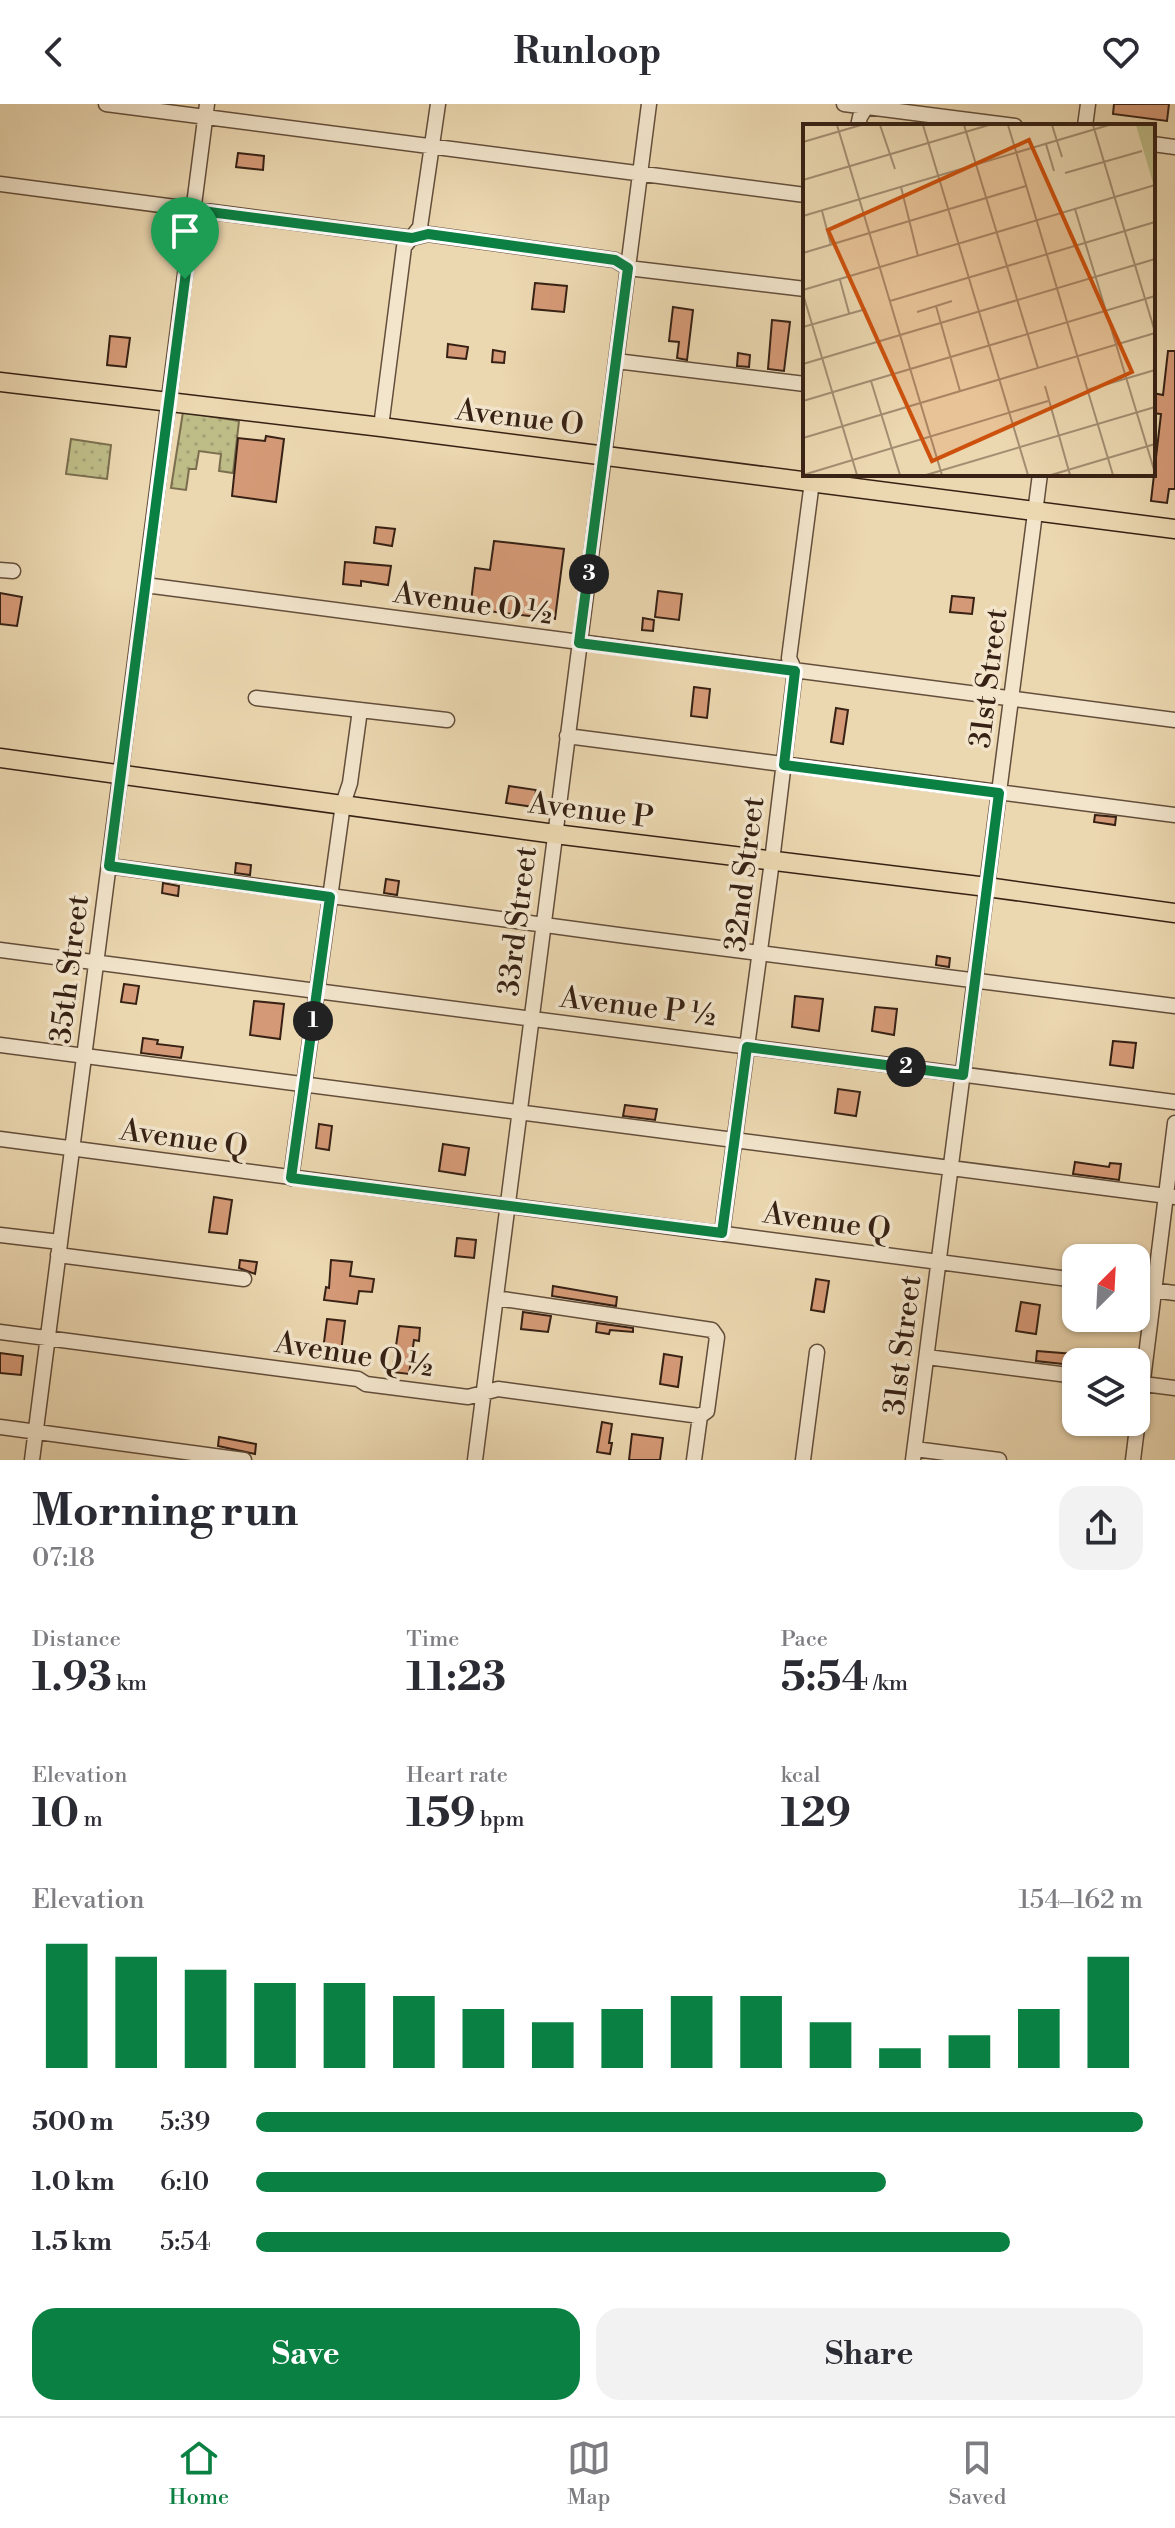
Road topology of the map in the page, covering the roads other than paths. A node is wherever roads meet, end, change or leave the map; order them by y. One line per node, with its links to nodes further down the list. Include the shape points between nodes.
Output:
1 (106, 104): 7 (street)
2 (438, 104): 12 (street)
3 (649, 104): 14 (street, 33rd Street)
4 (844, 104): 6 (street)
5 (1088, 104): 10 (street)
6 (868, 106): 8 (street); 9 (street)
7 (207, 110): 12 (street); 17 (street, 35th Street)
8 (966, 123)
9 (858, 124)
10 (1085, 124)
11 (1155, 144): 13 (street)
12 (432, 147): 14 (street); 18 (street, via 420,227)
13 (1175, 147)
14 (640, 174): 16 (street); 19 (street, 33rd Street)
15 (0, 184): 17 (street)
16 (803, 195)
17 (194, 210): 18 (street); 24 (street, 35th Street)
18 (412, 238): 19 (street, via 428,234 615,260); 25 (street, via 404,247)
19 (628, 268): 20 (street); 21 (street, 33rd Street)
20 (803, 289)
21 (616, 361): 23 (street); 26 (street, 33rd Street)
22 (0, 382): 24 (main road, Avenue O)
23 (803, 384)
24 (169, 401): 25 (main road, Avenue O); 31 (street, 35th Street)
25 (381, 427): 26 (main road, Avenue O)
26 (605, 456): 28 (main road, Avenue O); 32 (street, 33rd Street)
27 (1040, 476): 29 (street, 31st Street)
28 (812, 478): 29 (main road, Avenue O); 33 (street, 32nd Street, via 789,658)
29 (1036, 511): 30 (main road, Avenue O); 35 (street, 31st Street)
30 (1175, 529)
31 (145, 585): 32 (street, Avenue O ½); 42 (street, 35th Street)
32 (579, 643): 33 (street, Avenue O ½); 39 (street, 33rd Street)
33 (795, 671): 35 (street, Avenue O ½); 41 (street, 32nd Street)
34 (256, 698): 36 (street)
35 (1011, 699): 38 (street, Avenue O ½); 43 (street, 31st Street)
36 (360, 710): 37 (street); 44 (street)
37 (447, 720)
38 (1175, 720)
39 (567, 736): 41 (street); 46 (street, 33rd Street)
40 (0, 758): 42 (main road, Avenue P)
41 (784, 765): 43 (street); 47 (street, 32nd Street)
42 (121, 774): 44 (main road, Avenue P); 48 (street, 35th Street)
43 (999, 793): 45 (street); 49 (street, 31st Street)
44 (343, 804): 46 (main road, Avenue P); 50 (street)
45 (1175, 815)
46 (555, 834): 47 (main road, Avenue P); 52 (street, 33rd Street)
47 (772, 861): 49 (main road, Avenue P); 54 (street, 32nd Street)
48 (109, 866): 50 (street); 55 (street, 35th Street)
49 (987, 887): 51 (main road, Avenue P); 56 (street, 31st Street)
50 (330, 897): 52 (street); 57 (street)
51 (1175, 913)
52 (543, 925): 54 (street); 59 (street, 33rd Street)
53 (0, 950): 55 (street, Avenue P ½)
54 (760, 953): 56 (street); 61 (street, 32nd Street)
55 (96, 962): 57 (street, Avenue P ½); 62 (street, 35th Street)
56 (975, 981): 58 (street); 63 (street, 31st Street)
57 (317, 991): 59 (street, Avenue P ½); 64 (street)
58 (1175, 1006)
59 (531, 1019): 61 (street, Avenue P ½); 66 (street, 33rd Street)
60 (0, 1045): 62 (street)
61 (747, 1047): 63 (street, Avenue P ½); 69 (street, 32nd Street)
62 (84, 1057): 64 (street); 70 (street, 35th Street)
63 (963, 1075): 65 (street, Avenue P ½); 71 (street, 31st Street)
64 (304, 1086): 66 (street); 72 (street)
65 (1175, 1102)
66 (519, 1113): 69 (street); 74 (street, 33rd Street)
67 (1175, 1123): 73 (street)
68 (0, 1139): 70 (street, Avenue Q)
69 (735, 1140): 71 (street); 75 (street, 32nd Street)
70 (72, 1149): 72 (street, Avenue Q); 77 (street, 35th Street)
71 (951, 1168): 73 (street); 78 (street, 31st Street)
72 (291, 1178): 74 (street, Avenue Q)
73 (1170, 1196): 82 (street)
74 (507, 1206): 75 (street, Avenue Q); 84 (street, 33rd Street)
75 (722, 1233): 78 (street, Avenue Q)
76 (0, 1235): 77 (street)
77 (59, 1248): 80 (street); 86 (street, 35th Street)
78 (939, 1262): 79 (street, Avenue Q); 89 (street, 31st Street)
79 (1062, 1278)
80 (244, 1279)
81 (1150, 1290): 82 (street)
82 (1154, 1290): 83 (street); 87 (street)
83 (1175, 1293)
84 (496, 1298): 93 (street, 33rd Street); 94 (street, via 712,1330 717,1337 707,1411)
85 (0, 1332): 86 (street, Avenue Q ½)
86 (48, 1338): 93 (street, Avenue Q ½, via 468,1397); 96 (street, 35th Street)
87 (1145, 1348)
88 (817, 1352): 103 (street)
89 (927, 1357): 90 (street); 98 (street, 31st Street)
90 (1062, 1374)
91 (1150, 1385): 92 (street)
92 (1175, 1388)
93 (483, 1393): 94 (street, Avenue Q ½, via 498,1389); 101 (street, 33rd Street)
94 (700, 1416): 102 (street)
95 (0, 1427): 96 (street)
96 (36, 1431): 99 (street, 35th Street); 100 (street)
97 (1135, 1436): 105 (street)
98 (914, 1454): 104 (street)
99 (32, 1460)
100 (244, 1460)
101 (475, 1460)
102 (694, 1460)
103 (803, 1460)
104 (999, 1460)
105 (1133, 1460)

